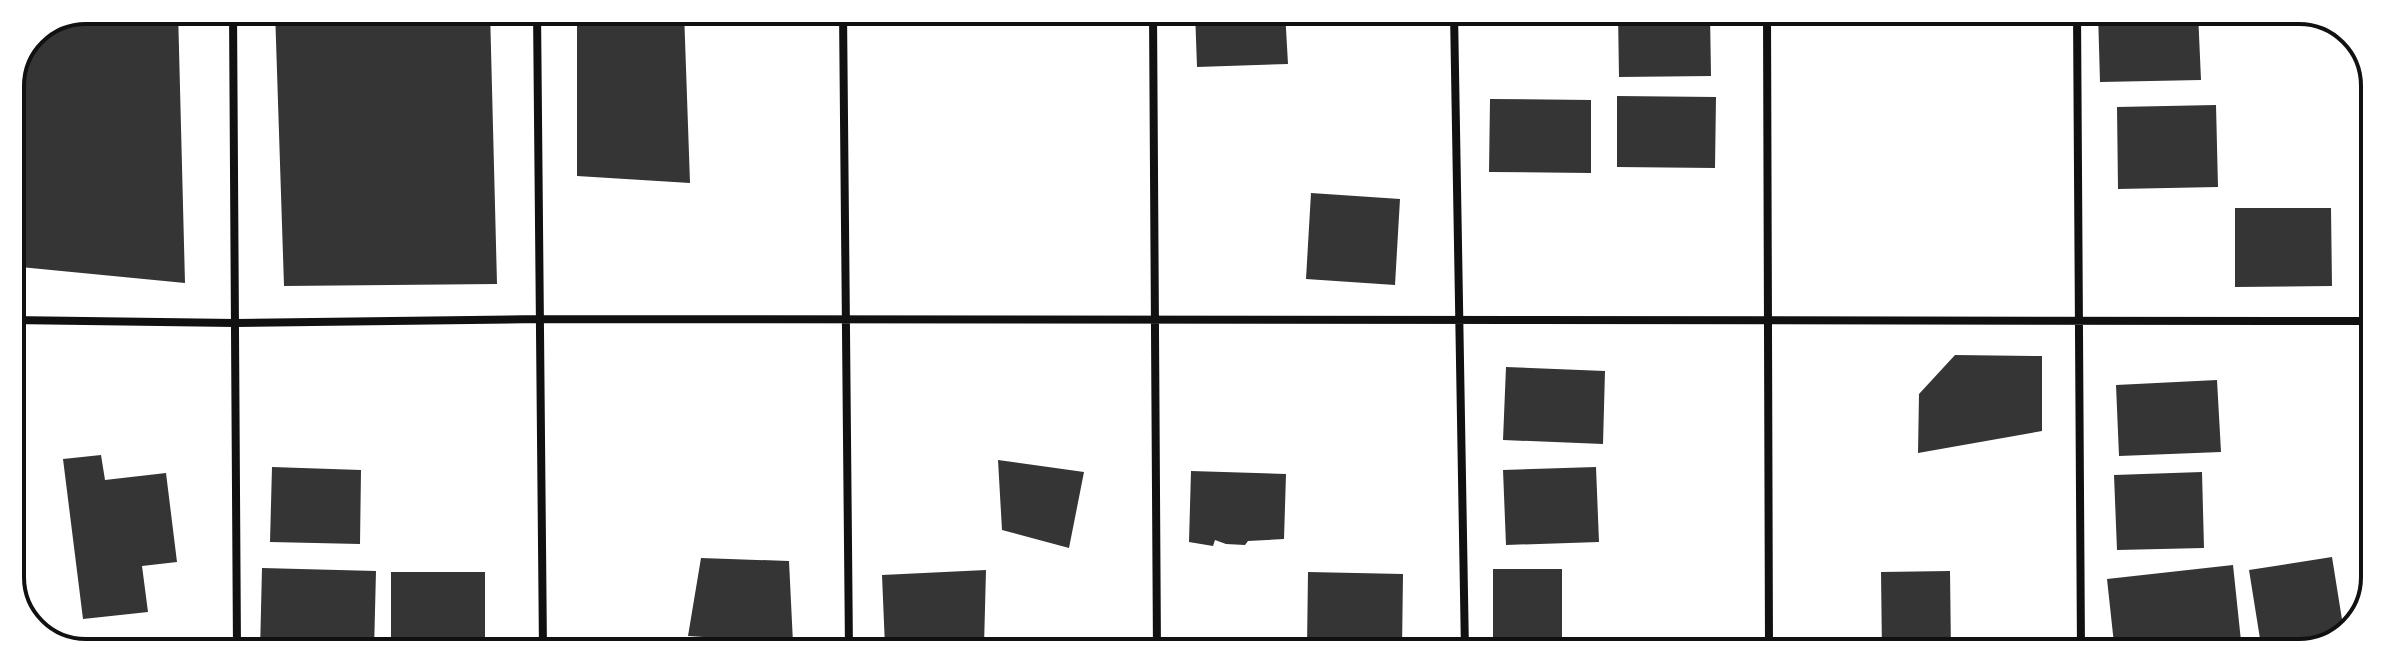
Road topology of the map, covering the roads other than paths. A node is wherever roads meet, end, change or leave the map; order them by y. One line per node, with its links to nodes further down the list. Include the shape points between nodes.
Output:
1 (233, 24): 16 (street)
2 (537, 24): 8 (street)
3 (843, 24): 12 (street)
4 (1153, 24): 13 (street)
5 (1454, 24): 9 (street)
6 (1767, 24): 15 (street)
7 (2077, 24): 10 (street)
8 (539, 319): 12 (street); 16 (street); 18 (street)
9 (1459, 319): 13 (street); 15 (street); 21 (street)
10 (2079, 319): 14 (street); 15 (street); 23 (street)
11 (24, 320): 16 (street)
12 (846, 320): 13 (street); 19 (street)
13 (1155, 320): 20 (street)
14 (2361, 321)
15 (1768, 322): 22 (street)
16 (235, 323): 17 (street)
17 (237, 639)
18 (543, 639)
19 (849, 639)
20 (1157, 639)
21 (1465, 639)
22 (1769, 639)
23 (2081, 639)

